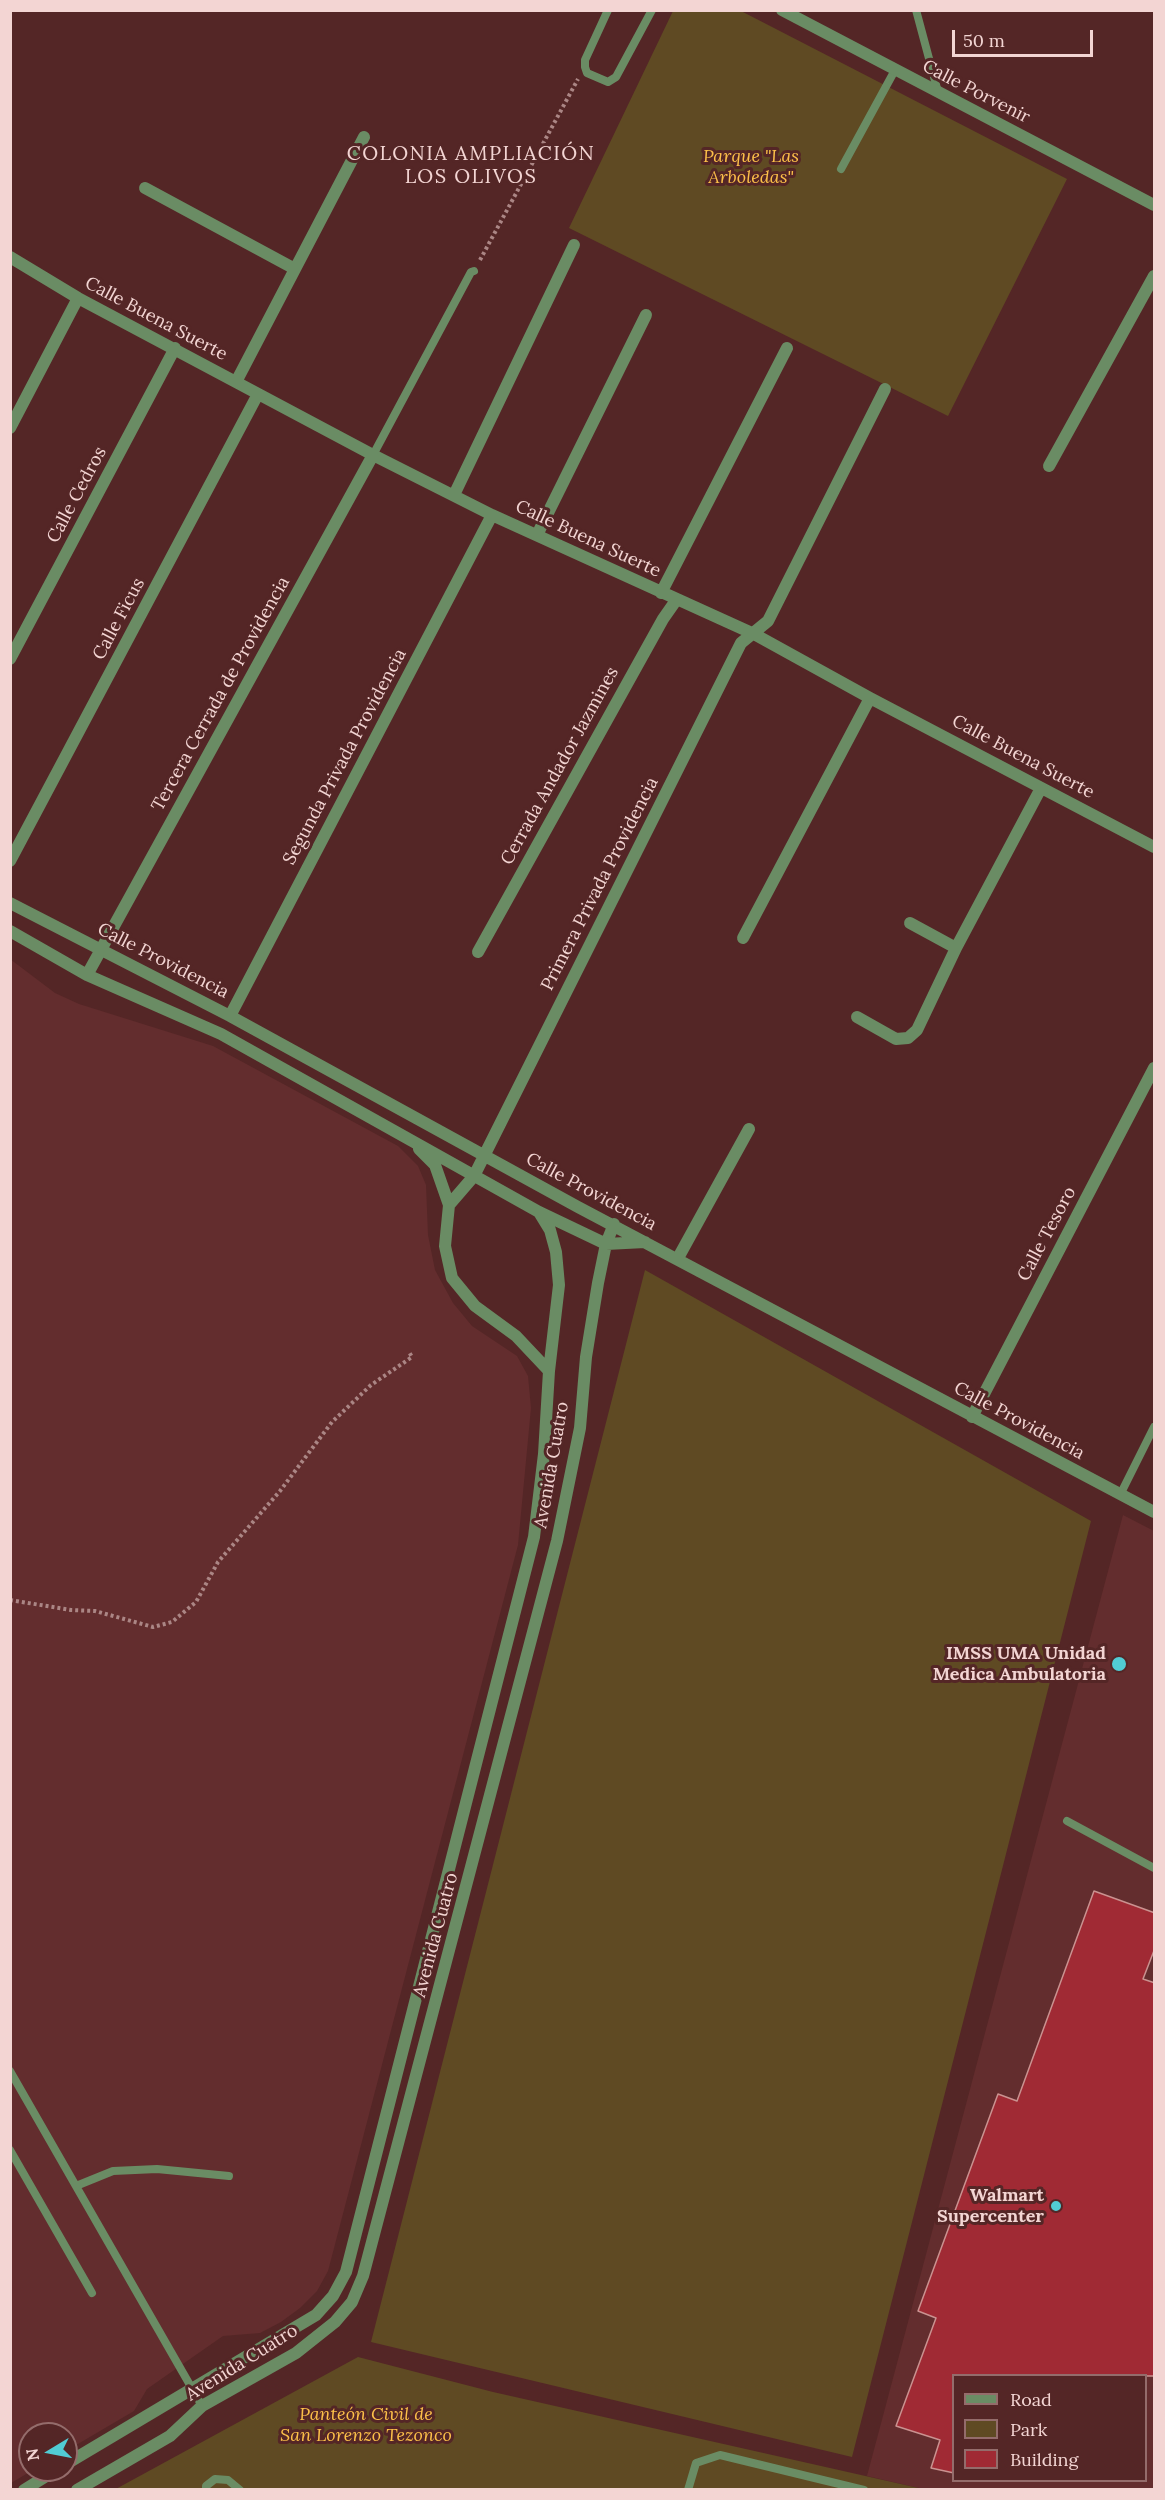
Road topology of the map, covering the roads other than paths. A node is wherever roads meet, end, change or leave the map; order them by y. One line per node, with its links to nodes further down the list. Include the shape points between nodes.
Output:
1 (608, 10): 2 (lane, via 585,60 587,73 608,82 616,77)
2 (652, 10)
3 (782, 10): 5 (street, Calle Porvenir)
4 (916, 10): 6 (lane)
5 (895, 70): 6 (street, Calle Porvenir); 8 (lane)
6 (938, 92): 10 (street, Calle Porvenir)
7 (364, 137): 13 (street)
8 (841, 169)
9 (145, 188): 13 (street)
10 (1155, 205)
11 (574, 245): 26 (street)
12 (10, 257): 16 (street, Calle Buena Suerte)
13 (296, 269): 20 (street)
14 (474, 271): 24 (lane)
15 (1155, 276): 25 (street)
16 (78, 298): 18 (street, Calle Buena Suerte); 23 (street)
17 (646, 315): 28 (street)
18 (175, 348): 20 (street, Calle Buena Suerte); 32 (street, Calle Cedros)
19 (786, 348): 29 (street)
20 (236, 382): 22 (street, Calle Buena Suerte)
21 (885, 389): 31 (street, Primera Privada Providencia, via 768,621)
22 (258, 394): 24 (street, Calle Buena Suerte); 36 (street, Calle Ficus)
23 (10, 428)
24 (373, 455): 26 (street, Calle Buena Suerte); 42 (street, Tercera Cerrada de Providencia)
25 (1049, 466)
26 (454, 495): 27 (street, Calle Buena Suerte)
27 (492, 514): 28 (street, Calle Buena Suerte); 45 (street, Segunda Privada Providencia)
28 (537, 535): 29 (street, Calle Buena Suerte)
29 (661, 593): 30 (street, Calle Buena Suerte)
30 (677, 599): 31 (street, Calle Buena Suerte); 43 (street, Cerrada Andador Jazmines)
31 (754, 634): 33 (street, Calle Buena Suerte); 50 (street, Primera Privada Providencia, via 741,643)
32 (10, 659)
33 (870, 698): 34 (street, Calle Buena Suerte); 40 (street)
34 (1041, 788): 35 (street, Calle Buena Suerte); 41 (street)
35 (1155, 847)
36 (10, 861)
37 (10, 903): 42 (street, Calle Providencia)
38 (910, 923): 41 (street)
39 (10, 931): 44 (street)
40 (743, 938)
41 (956, 948): 46 (street, via 917,1030 908,1038 896,1039)
42 (101, 950): 44 (street, Tercera Cerrada de Providencia); 45 (street, Calle Providencia)
43 (478, 952)
44 (87, 975): 49 (street, via 221,1034)
45 (230, 1016): 50 (street, Calle Providencia)
46 (857, 1017)
47 (1155, 1068): 59 (street, Calle Tesoro)
48 (749, 1129): 57 (street)
49 (408, 1137): 51 (street); 52 (street, via 435,1165)
50 (483, 1155): 51 (street, Primera Privada Providencia); 54 (street, Calle Providencia)
51 (474, 1176): 52 (street, Primera Privada Providencia); 53 (street)
52 (449, 1205): 58 (street, via 445,1246 452,1278 475,1306 516,1336)
53 (539, 1212): 56 (street); 58 (street, Avenida Cuatro, via 550,1230 559,1285)
54 (614, 1224): 55 (street, Calle Providencia); 56 (street, Avenida Cuatro)
55 (645, 1242): 56 (street); 57 (street, Calle Providencia)
56 (606, 1244): 66 (street, Avenida Cuatro, via 586,1357 580,1428 557,1541)
57 (678, 1258): 59 (street, Calle Providencia)
58 (549, 1371): 65 (street, Avenida Cuatro, via 534,1537)
59 (972, 1417): 61 (street, Calle Providencia)
60 (1155, 1427): 61 (lane)
61 (1120, 1495): 62 (street, Calle Providencia)
62 (1155, 1512)
63 (1067, 1821): 64 (lane)
64 (1155, 1868)
65 (439, 1909): 66 (street); 72 (street, Avenida Cuatro, via 346,2272 333,2296 316,2315)
66 (460, 1915): 73 (street, Avenida Cuatro, via 363,2276 352,2302 335,2322 296,2353)
67 (10, 2071): 70 (lane)
68 (10, 2150): 71 (lane)
69 (229, 2176): 70 (lane, via 157,2169 113,2171)
70 (76, 2186): 72 (lane)
71 (92, 2293)
72 (190, 2389): 73 (lane); 74 (street, Avenida Cuatro)
73 (202, 2406): 77 (street, Avenida Cuatro, via 170,2436)
74 (78, 2457)
75 (37, 2482): 76 (street)
76 (24, 2490)
77 (77, 2490)
78 (206, 2490): 79 (lane, via 215,2479 228,2480)
79 (240, 2490)
80 (688, 2490): 81 (lane, via 696,2463 720,2455)
81 (864, 2490)

